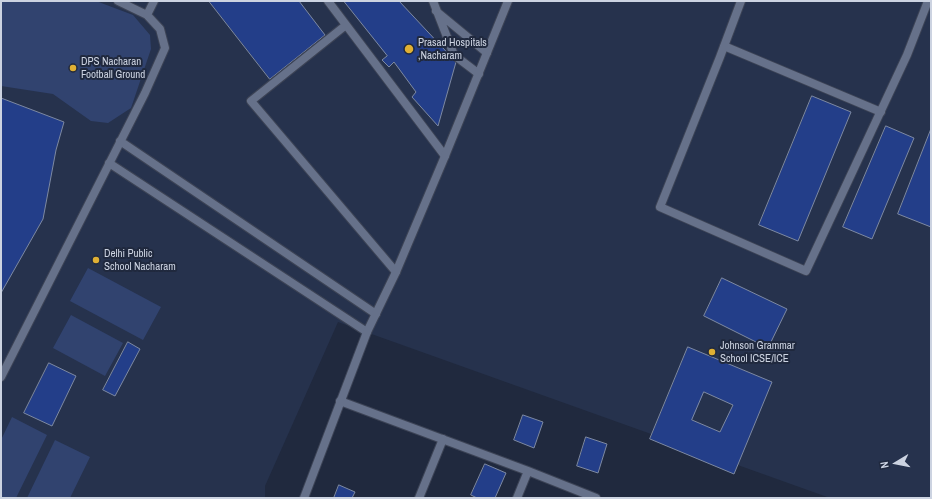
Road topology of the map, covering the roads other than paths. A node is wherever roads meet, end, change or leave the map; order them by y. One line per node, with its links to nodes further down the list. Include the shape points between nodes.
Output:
1 (118, 1): 9 (street)
2 (154, 1): 9 (street)
3 (328, 1): 10 (street)
4 (432, 1): 8 (street)
5 (508, 1): 12 (street)
6 (740, 1): 11 (street)
7 (928, 1): 14 (street)
8 (435, 10): 12 (street); 13 (street, via 454,55)
9 (147, 15): 15 (street, via 160,29 165,48)
10 (346, 25): 16 (street); 18 (street, via 251,101)
11 (724, 46): 14 (street); 14 (street, via 660,207 806,271)
12 (487, 53): 13 (street)
13 (479, 74): 16 (street)
14 (881, 112)
15 (120, 141): 17 (street); 19 (street)
16 (446, 156): 18 (street)
17 (109, 163): 20 (street); 21 (street)
18 (396, 272): 19 (street)
19 (376, 314): 20 (street)
20 (367, 332): 22 (street)
21 (1, 377)
22 (340, 401): 23 (street); 25 (street)
23 (443, 439): 24 (street); 26 (street)
24 (528, 471): 27 (street); 28 (street)
25 (304, 498)
26 (419, 498)
27 (517, 498)
28 (596, 498)

